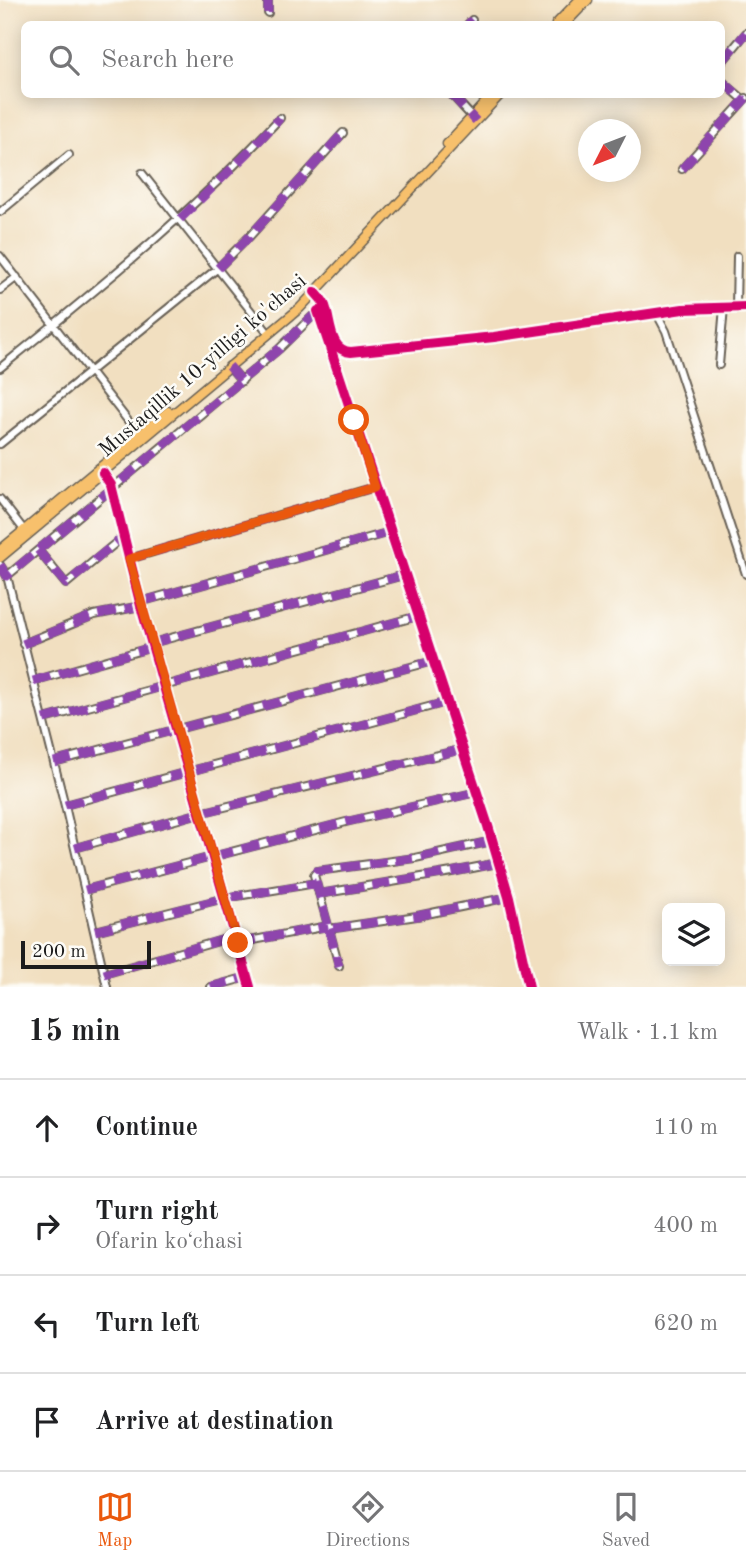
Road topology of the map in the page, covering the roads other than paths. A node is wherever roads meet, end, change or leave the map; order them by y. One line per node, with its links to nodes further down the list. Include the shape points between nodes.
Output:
1 (268, 0): 4 (street)
2 (579, 0): 5 (main road)
3 (587, 0): 6 (main road)
4 (268, 13)
5 (559, 21)
6 (568, 21)
7 (746, 33): 8 (street)
8 (725, 58)
9 (725, 83): 13 (street)
10 (455, 98): 15 (street)
11 (490, 98): 15 (main road, Mustaqillik 10-yilligi ko'chasi)
12 (497, 98): 15 (main road, Mustaqillik 10-yilligi ko'chasi)
13 (745, 99): 18 (street)
14 (280, 118): 21 (street)
15 (474, 119): 27 (main road, Mustaqillik 10-yilligi ko'chasi); 35 (main road, Mustaqillik 10-yilligi ko'chasi, via 298,303)
16 (343, 133): 24 (street)
17 (69, 155): 20 (street)
18 (682, 169)
19 (142, 173): 21 (street)
20 (0, 212)
21 (180, 219): 24 (street); 34 (street)
22 (0, 256): 25 (street)
23 (737, 256): 30 (street)
24 (218, 268): 35 (street); 39 (street)
25 (17, 277): 26 (street); 34 (street)
26 (0, 290)
27 (315, 292): 28 (street); 38 (main road, Mustaqillik 10-yilligi ko'chasi)
28 (325, 304): 32 (street); 33 (street, via 337,345 346,352)
29 (724, 307): 30 (street); 33 (street); 36 (street)
30 (736, 307): 31 (street)
31 (746, 307)
32 (318, 312): 40 (street); 45 (street)
33 (657, 314): 56 (street)
34 (54, 325): 37 (street); 39 (street)
35 (266, 330): 41 (main road, Mustaqillik 10-yilligi ko'chasi)
36 (719, 365)
37 (0, 368)
38 (231, 368): 40 (street); 43 (main road, Mustaqillik 10-yilligi ko'chasi)
39 (90, 371): 41 (street); 42 (street)
40 (242, 381): 44 (street)
41 (139, 435): 47 (main road, Mustaqillik 10-yilligi ko'chasi)
42 (0, 444)
43 (104, 475): 44 (street); 52 (main road, Mustaqillik 10-yilligi ko'chasi)
44 (112, 487): 49 (street); 51 (street)
45 (375, 487): 48 (street); 53 (street)
46 (0, 499): 47 (street)
47 (24, 530): 50 (main road, Mustaqillik 10-yilligi ko'chasi)
48 (390, 532): 55 (street); 58 (street)
49 (123, 537): 51 (street, via 66,584); 53 (street)
50 (0, 550)
51 (38, 550): 57 (street)
52 (0, 558)
53 (129, 559): 58 (street)
54 (0, 565): 57 (street)
55 (404, 575): 59 (street); 61 (street)
56 (746, 575)
57 (7, 576): 60 (street)
58 (141, 604): 60 (street, via 94,615); 61 (street)
59 (418, 616): 62 (street); 64 (street)
60 (23, 644): 63 (street)
61 (153, 645): 63 (street); 64 (street)
62 (433, 661): 65 (street); 67 (street)
63 (33, 681): 66 (street)
64 (164, 686): 66 (street); 67 (street)
65 (447, 702): 68 (street); 70 (street)
66 (44, 719): 69 (street)
67 (177, 730): 69 (street); 70 (street)
68 (463, 749): 71 (street); 73 (street)
69 (54, 762): 72 (street)
70 (188, 772): 72 (street); 73 (street)
71 (477, 792): 74 (street); 76 (street)
72 (65, 805): 75 (street)
73 (200, 813): 75 (street); 76 (street)
74 (492, 841): 77 (street); 78 (street, via 415,858 318,870)
75 (75, 848): 79 (street)
76 (212, 856): 79 (street); 82 (street)
77 (498, 863): 80 (street); 81 (street)
78 (316, 883): 80 (street); 82 (street)
79 (85, 890): 84 (street)
80 (320, 894): 83 (street)
81 (509, 897): 83 (street); 92 (street)
82 (225, 898): 84 (street); 85 (street)
83 (328, 928): 85 (street); 86 (street)
84 (95, 931): 87 (street)
85 (237, 940): 87 (street); 88 (street)
86 (338, 966)
87 (104, 974): 89 (street)
88 (247, 977): 90 (street); 91 (street)
89 (107, 987)
90 (211, 987)
91 (250, 987)
92 (529, 987)

